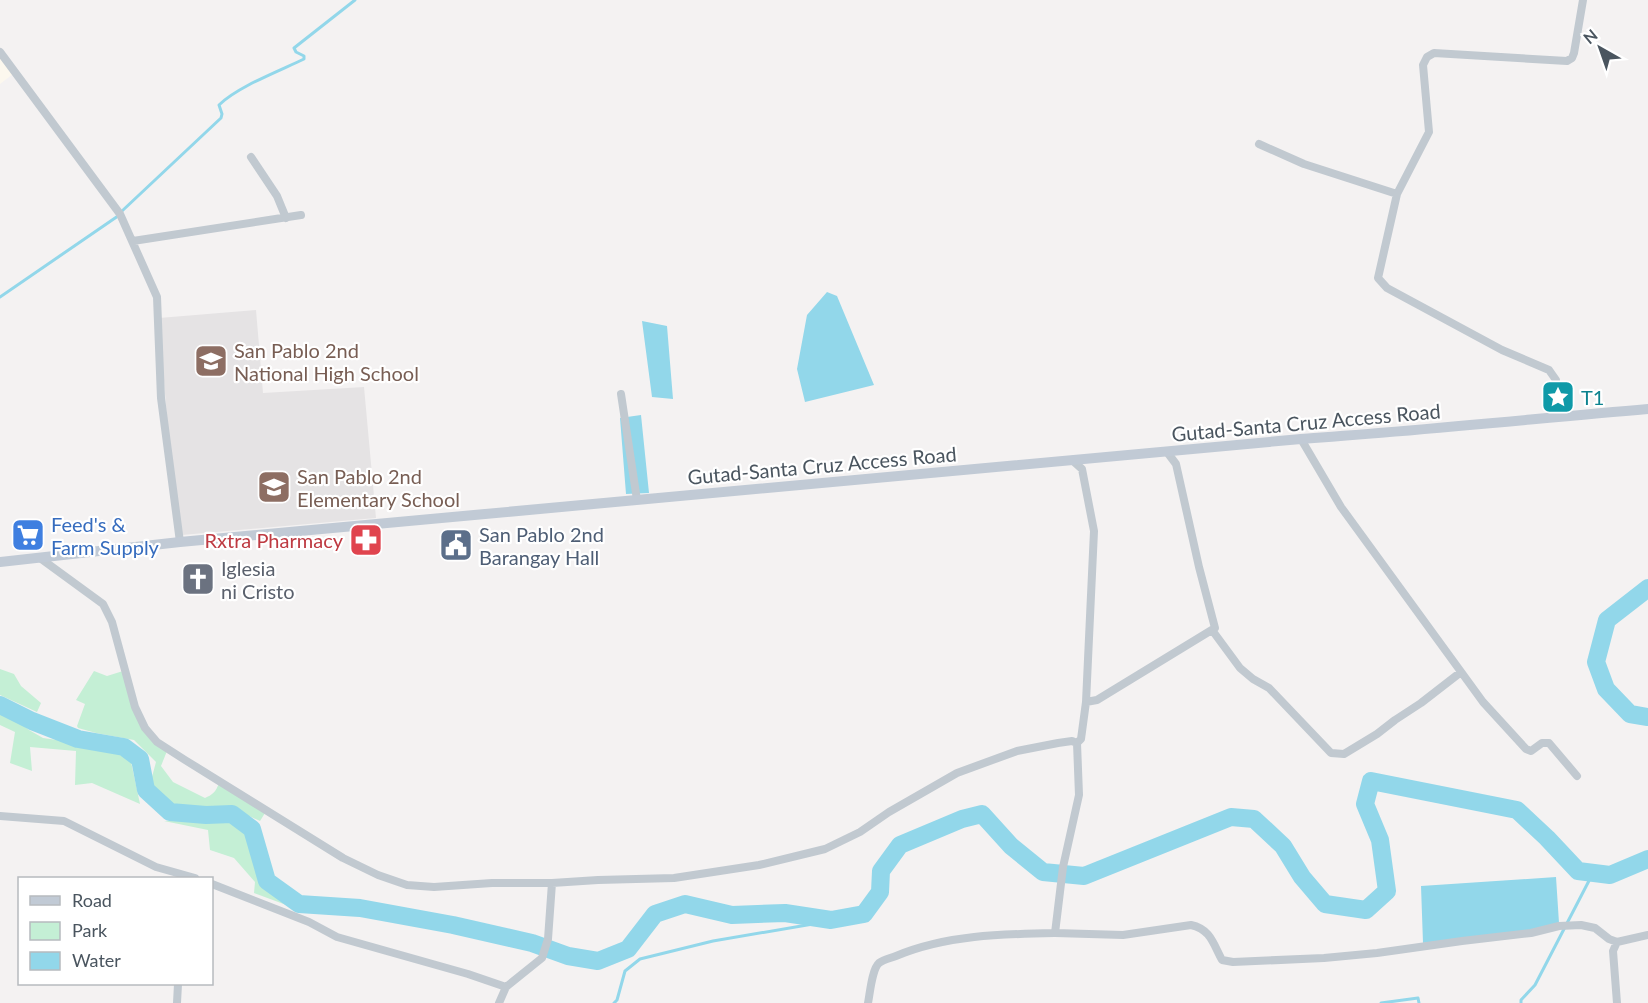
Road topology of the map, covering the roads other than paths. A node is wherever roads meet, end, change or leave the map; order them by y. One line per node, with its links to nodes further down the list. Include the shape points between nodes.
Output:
1 (1583, 0): 5 (street, via 1574,53 1568,62 1434,53 1426,57 1423,65 1429,132)
2 (0, 52): 8 (street, via 120,214)
3 (1259, 144): 5 (street, via 1304,164)
4 (251, 157): 7 (street, via 277,196)
5 (1397, 194): 11 (street, via 1378,278 1387,288 1502,350 1549,370 1556,380)
6 (301, 215): 7 (street)
7 (286, 218): 8 (street)
8 (133, 241): 16 (street, via 157,297 161,398)
9 (621, 394): 15 (street)
10 (1648, 410): 11 (main road, Gutad-Santa Cruz Access Road)
11 (1550, 417): 12 (main road, Gutad-Santa Cruz Access Road)
12 (1301, 439): 13 (main road, Gutad-Santa Cruz Access Road); 20 (street, via 1341,507)
13 (1167, 452): 14 (main road, Gutad-Santa Cruz Access Road); 19 (street, via 1176,464 1215,628)
14 (1072, 460): 15 (main road, Gutad-Santa Cruz Access Road); 21 (street, via 1082,469 1094,531)
15 (637, 500): 16 (main road, Gutad-Santa Cruz Access Road)
16 (180, 542): 17 (main road, Gutad-Santa Cruz Access Road)
17 (40, 558): 18 (main road, Gutad-Santa Cruz Access Road); 27 (street, via 103,604 145,728 157,742 185,760 343,858 407,885)
18 (0, 562)
19 (1212, 630): 20 (street, via 1240,668 1269,688 1331,753 1344,754); 21 (street, via 1097,700)
20 (1461, 672): 23 (street, via 1526,749 1531,751 1549,743)
21 (1086, 702): 22 (street, via 1081,739)
22 (1077, 743): 27 (street, via 1017,751 957,773 825,849 759,866 674,878); 28 (street, via 1079,795)
23 (1577, 776)
24 (0, 816): 25 (street, via 64,821 156,867)
25 (185, 877)
26 (213, 884): 32 (street, via 337,937)
27 (552, 884): 32 (street, via 549,939 542,958)
28 (1056, 931): 30 (street, via 1123,935 1191,925 1206,931 1222,960 1233,962 1377,953 1558,926 1595,928); 35 (street, via 962,938 906,952 878,964)
29 (1648, 935): 30 (street)
30 (1617, 942): 36 (street, via 1613,951)
31 (178, 985): 33 (street)
32 (506, 987): 34 (street)
33 (177, 1003)
34 (499, 1003)
35 (868, 1003)
36 (1617, 1003)

